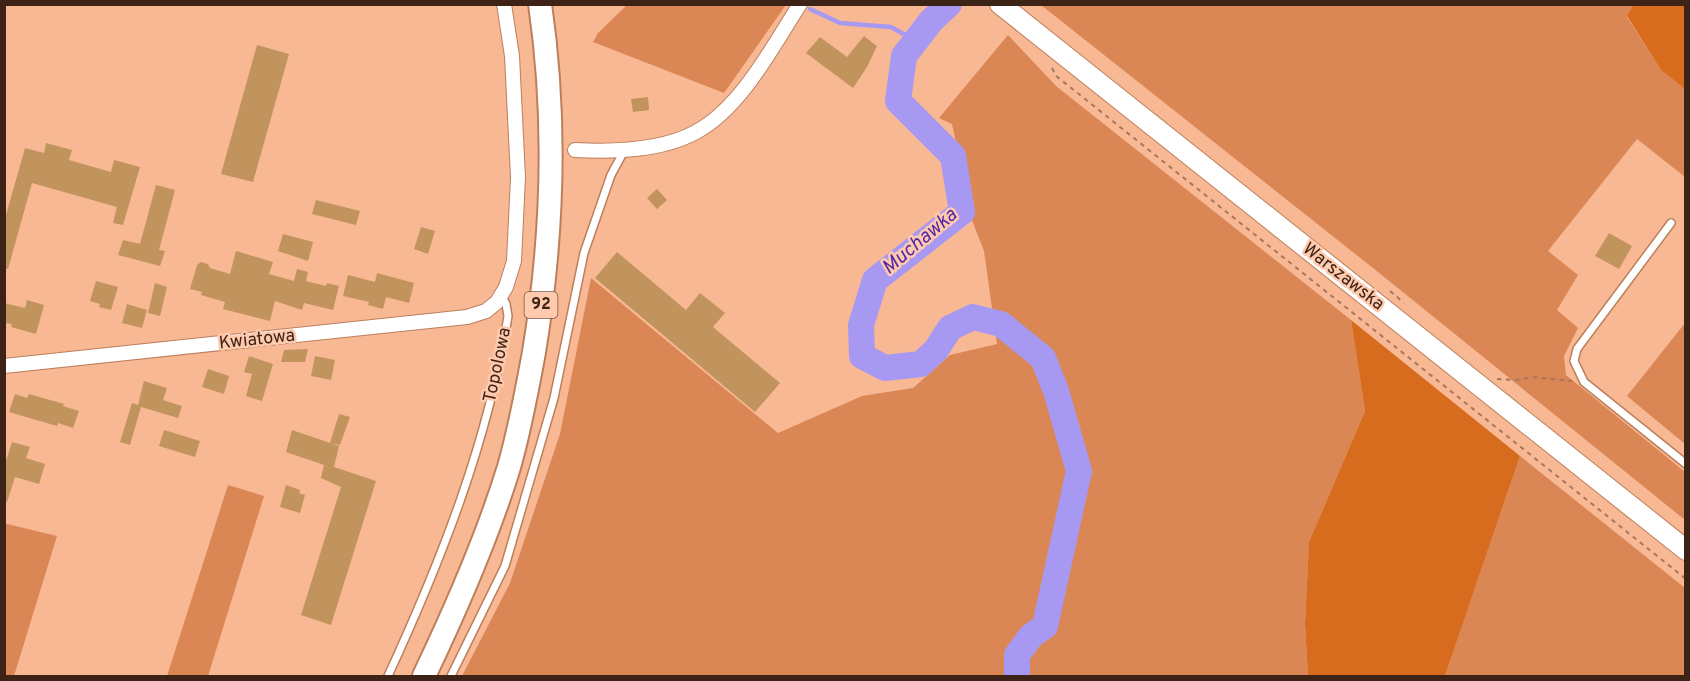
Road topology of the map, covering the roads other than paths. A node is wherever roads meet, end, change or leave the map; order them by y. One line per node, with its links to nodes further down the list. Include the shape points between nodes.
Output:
1 (504, 4): 8 (street, via 512,56 518,206 512,269)
2 (540, 4): 13 (main road, 92, via 550,98 552,192 544,286 530,372 520,426 494,510)
3 (800, 4): 6 (street, via 745,87 710,123 662,144)
4 (1000, 5): 11 (main road, Warszawska)
5 (575, 150): 6 (street)
6 (625, 150): 14 (lane, via 612,175 585,253 554,398 505,566)
7 (1671, 223): 10 (lane, via 1577,349 1574,361 1584,382)
8 (501, 295): 9 (street, Kwiatowa, via 486,311 467,317); 12 (lane, Topolowa, via 508,316 494,392 448,535)
9 (4, 366)
10 (1686, 464)
11 (1686, 550)
12 (388, 676)
13 (424, 676)
14 (451, 676)

